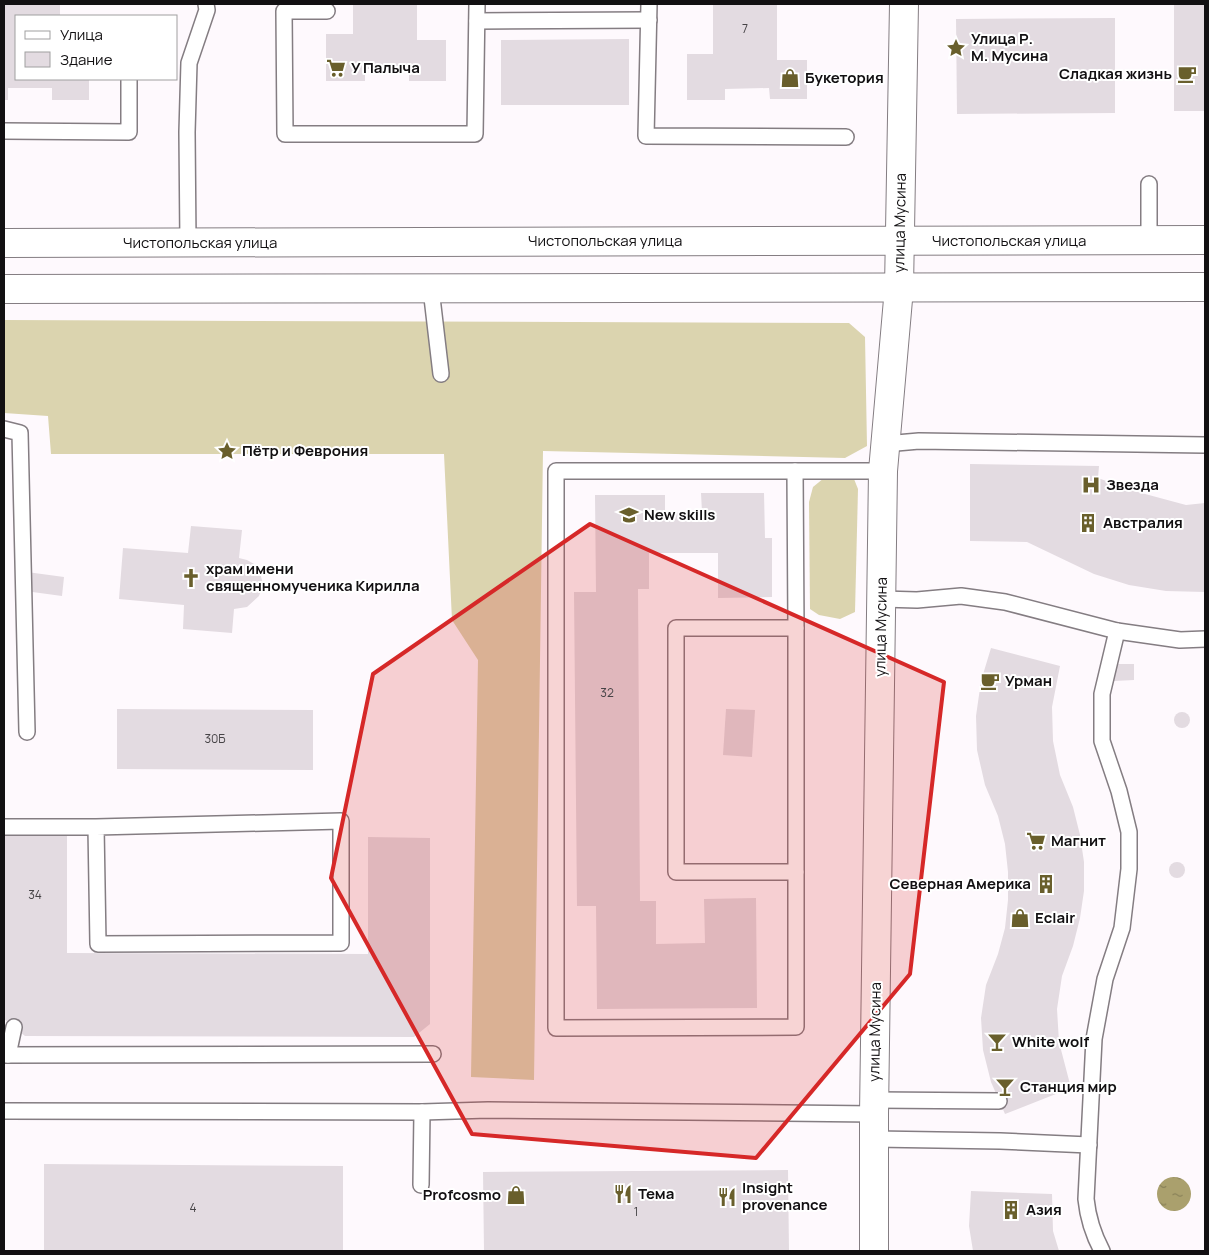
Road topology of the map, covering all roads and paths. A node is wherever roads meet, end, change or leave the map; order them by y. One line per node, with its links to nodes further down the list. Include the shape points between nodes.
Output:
1 (206, 4): 16 (lane, via 189,63)
2 (477, 4): 7 (lane)
3 (649, 4): 6 (lane)
4 (904, 4): 14 (main road, улица Мусина)
5 (327, 11): 7 (lane, via 284,11 284,134 475,134)
6 (649, 20): 7 (lane); 10 (lane, via 646,136)
7 (477, 21)
8 (129, 80): 9 (lane, via 129,132)
9 (4, 131)
10 (846, 137)
11 (1149, 184): 12 (lane)
12 (1148, 240): 13 (main road, Чистопольская улица); 14 (main road, Чистопольская улица)
13 (1205, 240)
14 (900, 241): 16 (main road, Чистопольская улица); 19 (main road, улица Мусина)
15 (4, 243): 16 (main road, Чистопольская улица)
16 (188, 243)
17 (1205, 287): 19 (main road)
18 (431, 288): 19 (main road); 20 (main road); 21 (lane)
19 (899, 288): 23 (main road, улица Мусина)
20 (4, 289)
21 (441, 374)
22 (4, 430): 31 (lane, via 20,432)
23 (885, 444): 24 (lane, via 919,441); 25 (main road, улица Мусина)
24 (1205, 445)
25 (883, 471): 26 (lane); 27 (main road, улица Мусина)
26 (795, 472): 28 (lane); 34 (lane, via 556,472 556,1028 796,1027)
27 (882, 599): 29 (lane, via 961,596 1005,602); 41 (main road, улица Мусина)
28 (796, 628): 34 (lane); 34 (lane, via 676,628 676,872)
29 (1117, 631): 30 (lane, via 1180,640); 42 (lane, via 1102,694 1102,740 1129,832 1129,869 1122,928 1105,980 1094,1039)
30 (1205, 639)
31 (27, 732)
32 (4, 827): 33 (lane)
33 (96, 827): 33 (lane, via 98,944 341,943 341,821)
34 (796, 872)
35 (14, 1027): 37 (lane)
36 (433, 1054): 37 (lane)
37 (6, 1055)
38 (999, 1101): 41 (lane)
39 (4, 1111): 40 (lane)
40 (422, 1112): 41 (lane, via 488,1110); 43 (lane)
41 (874, 1118): 42 (lane, via 1000,1141); 44 (main road, улица Мусина)
42 (1089, 1145): 45 (lane, via 1088,1218)
43 (421, 1185)
44 (874, 1251)
45 (1102, 1251)

